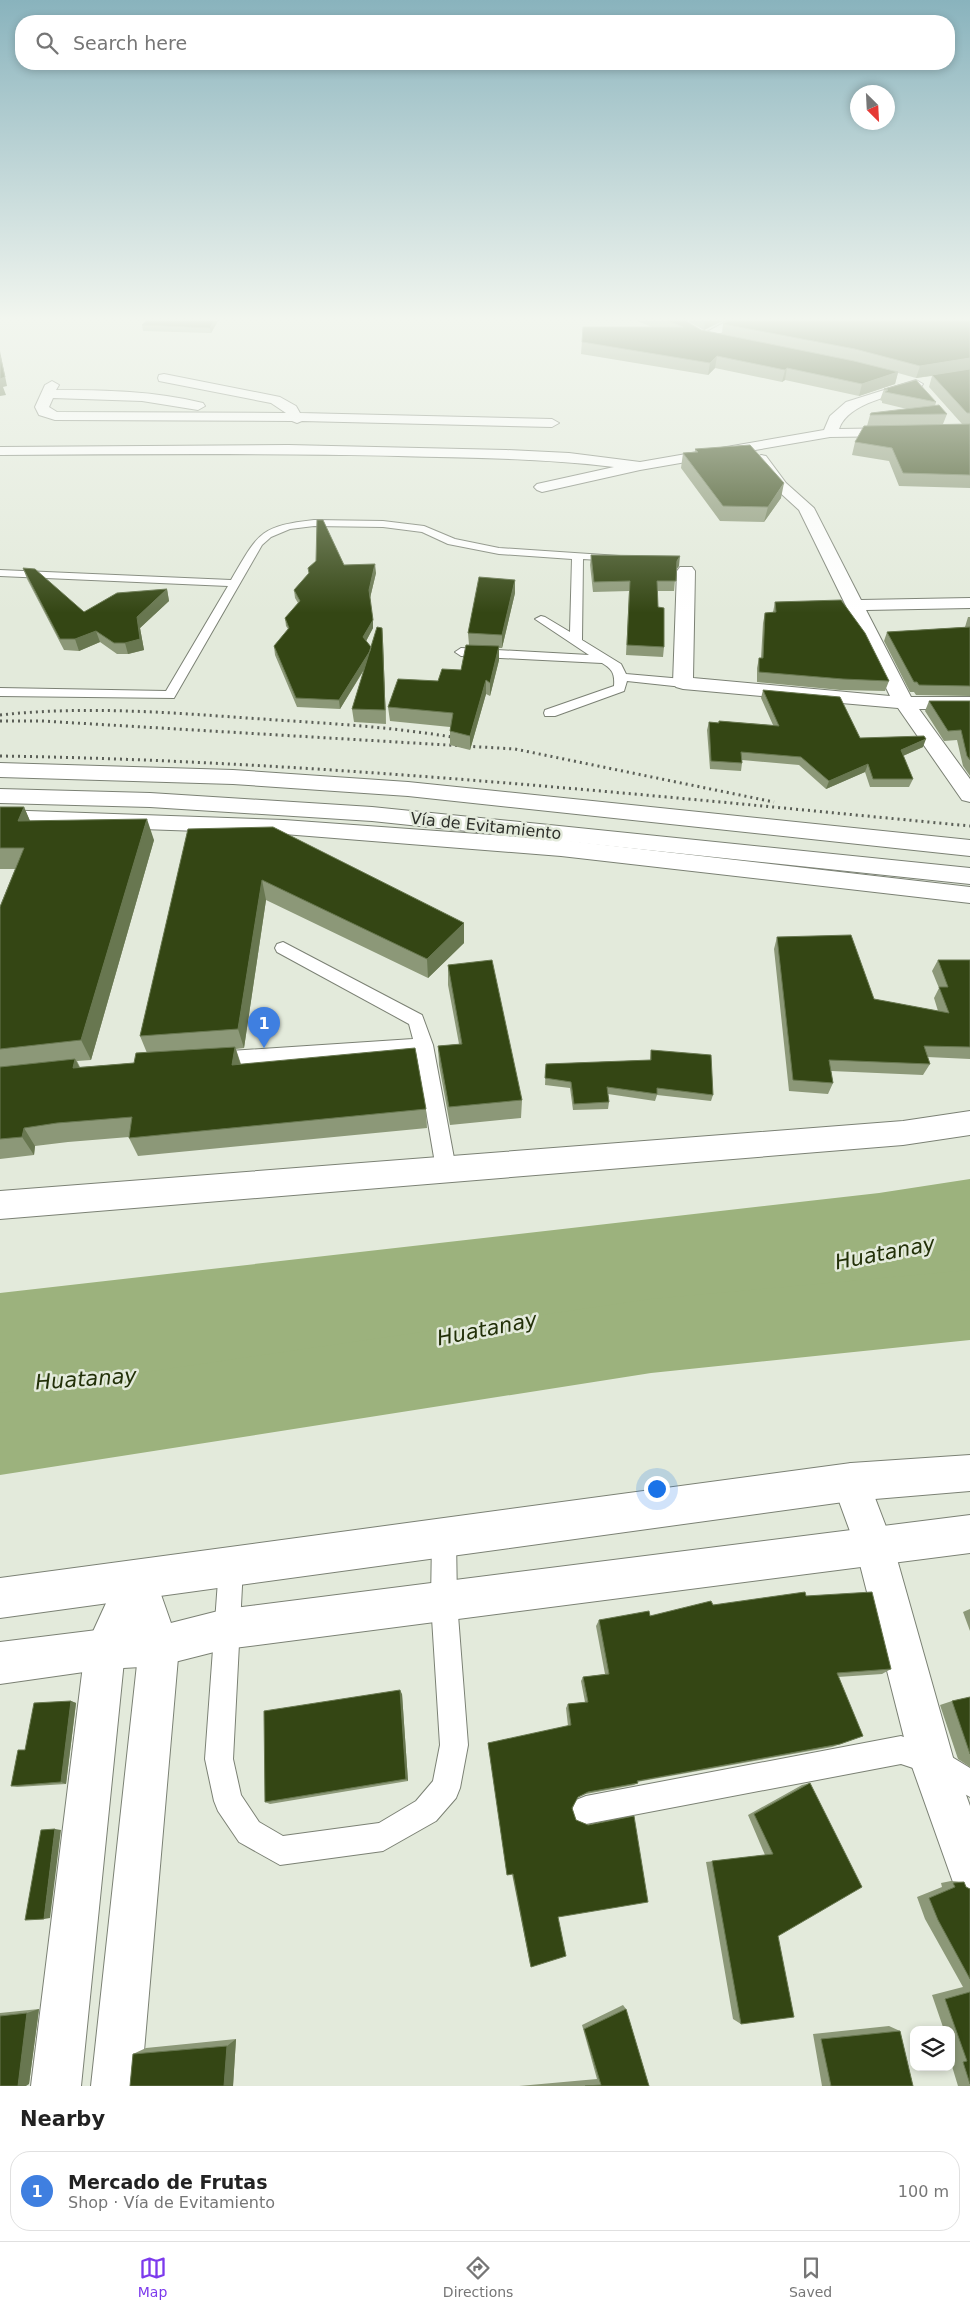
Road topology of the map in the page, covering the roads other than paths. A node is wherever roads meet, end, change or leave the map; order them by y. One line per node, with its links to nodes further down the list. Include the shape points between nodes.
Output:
1 (241, 418): 8 (main road)
2 (291, 418): 8 (main road)
3 (836, 418): 7 (main road)
4 (946, 418): 6 (main road)
5 (552, 422): 8 (main road)
6 (964, 431): 7 (main road)
7 (830, 433): 9 (main road)
8 (292, 434): 10 (main road); 11 (main road)
9 (751, 446): 11 (main road); 19 (main road, via 781,486 806,508)
10 (0, 451)
11 (640, 466): 12 (main road)
12 (542, 487)
13 (577, 555): 14 (lane); 17 (lane, via 499,551 452,542 424,529 383,524 314,523 288,526 267,535 258,543); 21 (lane)
14 (623, 558)
15 (686, 571): 25 (main road)
16 (0, 573): 17 (lane)
17 (234, 583): 26 (lane, via 170,695)
18 (970, 604): 19 (main road)
19 (855, 605): 27 (main road)
20 (540, 619): 21 (lane)
21 (576, 641): 23 (lane)
22 (461, 652): 23 (lane)
23 (604, 659): 24 (lane, via 617,667)
24 (621, 677): 25 (lane); 29 (lane, via 620,688)
25 (683, 683): 27 (main road)
26 (0, 692)
27 (904, 702): 28 (main road); 31 (main road)
28 (970, 702)
29 (550, 713)
30 (0, 770): 35 (main road, Vía de Evitamiento, via 233,777 408,790)
31 (970, 795)
32 (0, 796): 34 (main road, Vía de Evitamiento, via 150,800 372,814)
33 (0, 817): 34 (main road)
34 (563, 841): 36 (main road, Vía de Evitamiento); 37 (main road)
35 (970, 848)
36 (970, 876)
37 (970, 895)
38 (283, 948): 39 (lane, via 416,1020)
39 (424, 1045): 40 (lane); 42 (lane)
40 (195, 1061)
41 (970, 1123): 42 (main road, via 903,1133)
42 (446, 1169): 43 (main road)
43 (0, 1205)
44 (970, 1473): 45 (main road)
45 (851, 1482): 47 (main road); 48 (main road)
46 (970, 1534): 48 (main road)
47 (444, 1539): 49 (main road); 52 (lane)
48 (874, 1545): 52 (main road); 57 (main road)
49 (231, 1567): 50 (main road); 53 (lane)
50 (137, 1580): 51 (main road); 54 (main road); 55 (main road)
51 (0, 1598)
52 (444, 1602): 53 (main road); 53 (lane, via 454,1745 446,1788 426,1811 383,1837 280,1851 249,1832 228,1801 219,1760)
53 (226, 1629): 54 (main road)
54 (159, 1646): 55 (main road); 62 (main road)
55 (105, 1649): 56 (main road); 61 (main road)
56 (0, 1663)
57 (932, 1761): 58 (lane); 59 (lane, via 901,1750); 60 (main road)
58 (970, 1783)
59 (586, 1810)
60 (970, 1869)
61 (56, 2086)
62 (116, 2086)

